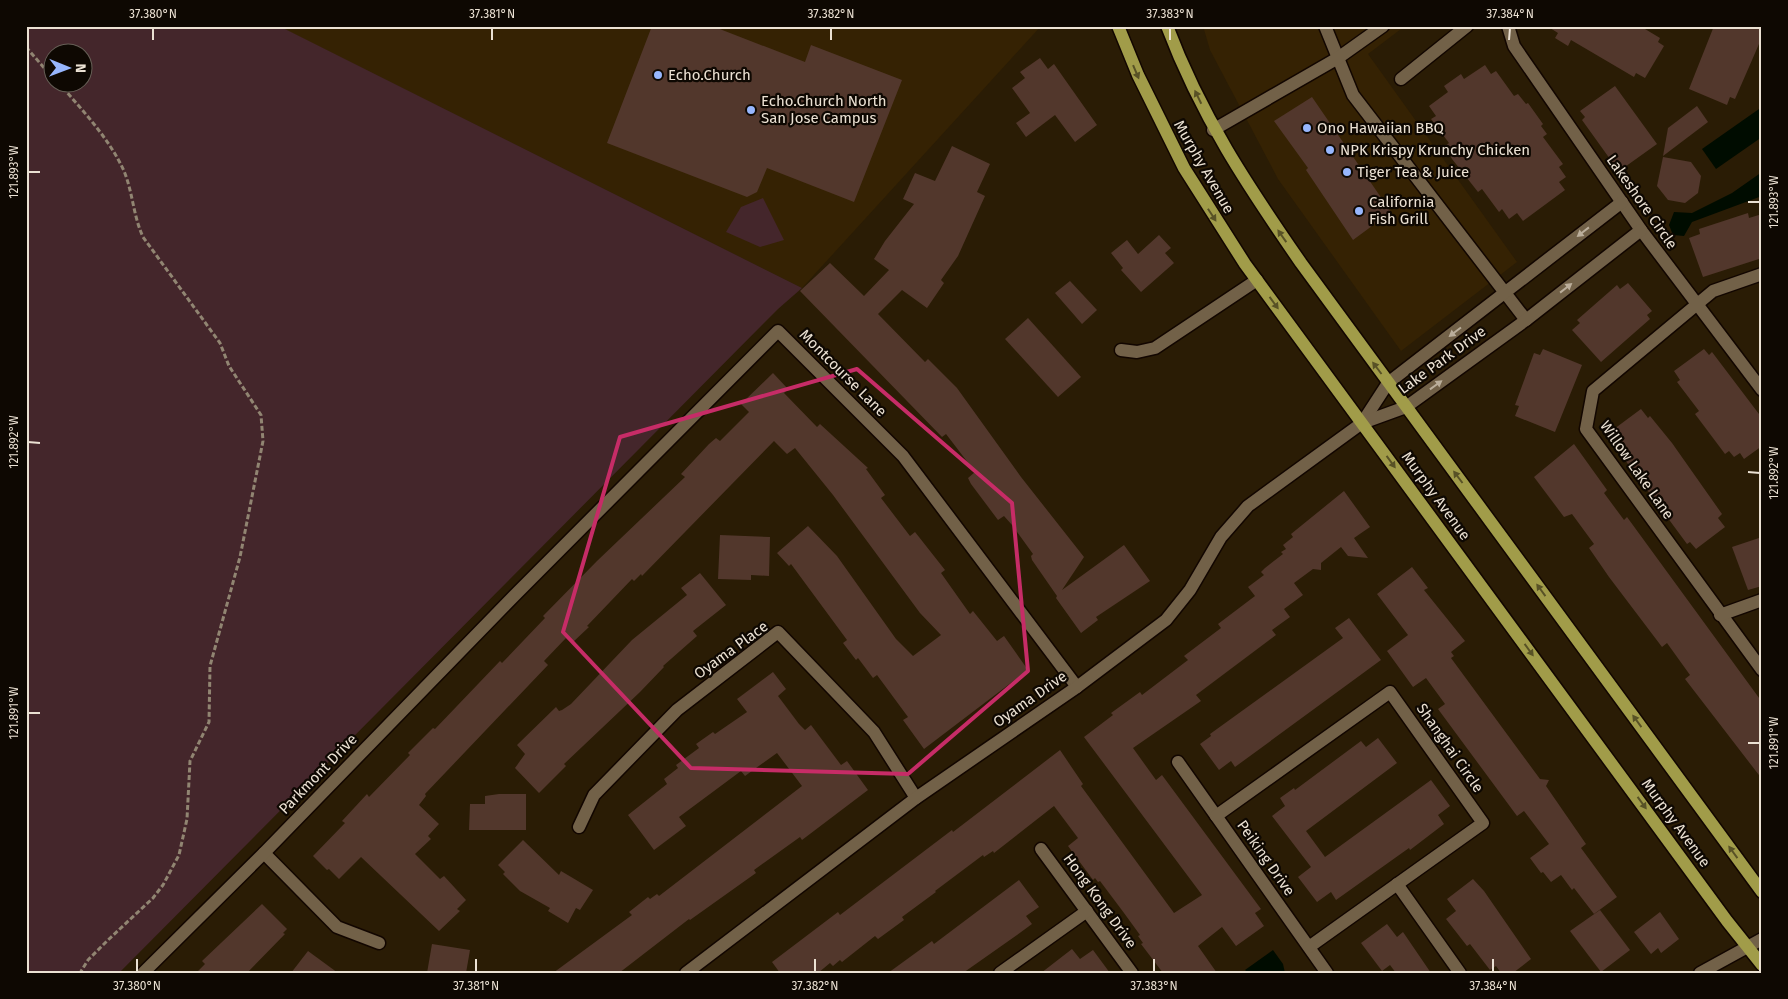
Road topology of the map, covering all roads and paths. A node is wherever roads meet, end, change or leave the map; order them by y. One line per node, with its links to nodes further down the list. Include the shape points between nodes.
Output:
1 (1118, 26): 16 (main road, Murphy Avenue, one-way to 16, via 1138,75 1184,168)
2 (1167, 26): 12 (main road, Murphy Avenue, one-way to 2)
3 (1325, 26): 8 (street)
4 (1383, 26): 8 (street)
5 (1467, 26): 10 (street)
6 (1508, 26): 13 (street, Lakeshore Circle, via 1514,46)
7 (26, 47): 9 (path)
8 (1338, 58): 12 (street); 17 (street, via 1354,95)
9 (42, 65)
10 (1400, 79)
11 (67, 92): 44 (path, via 116,156 129,187 135,220 144,237 220,343 229,366 261,414 264,428 262,454 240,557 210,666 209,722 190,761 187,819 180,855 153,898 88,960)
12 (1214, 130): 21 (main road, Murphy Avenue, one-way to 12, via 1250,189)
13 (1622, 202): 14 (street, Lakeshore Circle); 17 (street, Lake Park Drive, one-way to 17)
14 (1641, 230): 18 (street, Lakeshore Circle); 19 (street, Lake Park Drive, one-way to 14)
15 (1762, 274): 18 (street, Willow Lake Lane, via 1712,291)
16 (1257, 280): 20 (street, via 1155,348 1137,352); 24 (main road, Murphy Avenue, one-way to 24)
17 (1505, 294): 19 (street); 21 (street, Lake Park Drive, one-way to 21)
18 (1696, 305): 22 (street, Lakeshore Circle); 27 (street, Willow Lake Lane, via 1593,391 1586,429)
19 (1526, 320): 23 (street, Lake Park Drive, one-way to 19)
20 (1122, 350)
21 (1388, 383): 23 (main road, Murphy Avenue); 24 (street, Lake Park Drive)
22 (1762, 390)
23 (1406, 407): 24 (street, Lake Park Drive); 37 (main road, Murphy Avenue, one-way to 23)
24 (1362, 423): 29 (street, Oyama Drive, via 1248,506 1221,537 1190,590 1166,620); 42 (main road, Murphy Avenue, one-way to 42)
25 (514, 596): 29 (street, Montcourse Lane, via 778,331 903,456); 35 (street, Parkmont Drive)
26 (1762, 600): 27 (street)
27 (1720, 615): 28 (street, Willow Lake Lane)
28 (1762, 670)
29 (1077, 687): 31 (street, Oyama Drive)
30 (1178, 762): 32 (street, Peiking Drive)
31 (916, 798): 33 (street, Oyama Place, via 874,732 778,632 677,710 594,795); 46 (street, Oyama Drive)
32 (1216, 816): 36 (street, Shanghai Circle, via 1390,692 1483,822); 41 (street, Peiking Drive)
33 (579, 827)
34 (1041, 849): 38 (street, Hong Kong Drive)
35 (264, 853): 40 (street, via 337,927); 45 (street, Parkmont Drive)
36 (1397, 884): 41 (street, Shanghai Circle); 50 (street)
37 (1762, 892)
38 (1087, 911): 47 (street); 48 (street, Hong Kong Drive)
39 (1762, 940): 42 (street)
40 (379, 943)
41 (1309, 947): 49 (street, Peiking Drive)
42 (1748, 948): 43 (main road, Murphy Avenue); 51 (street)
43 (1762, 965)
44 (80, 973)
45 (143, 973)
46 (686, 973)
47 (1000, 973)
48 (1132, 973)
49 (1327, 973)
50 (1460, 973)
51 (1700, 973)

